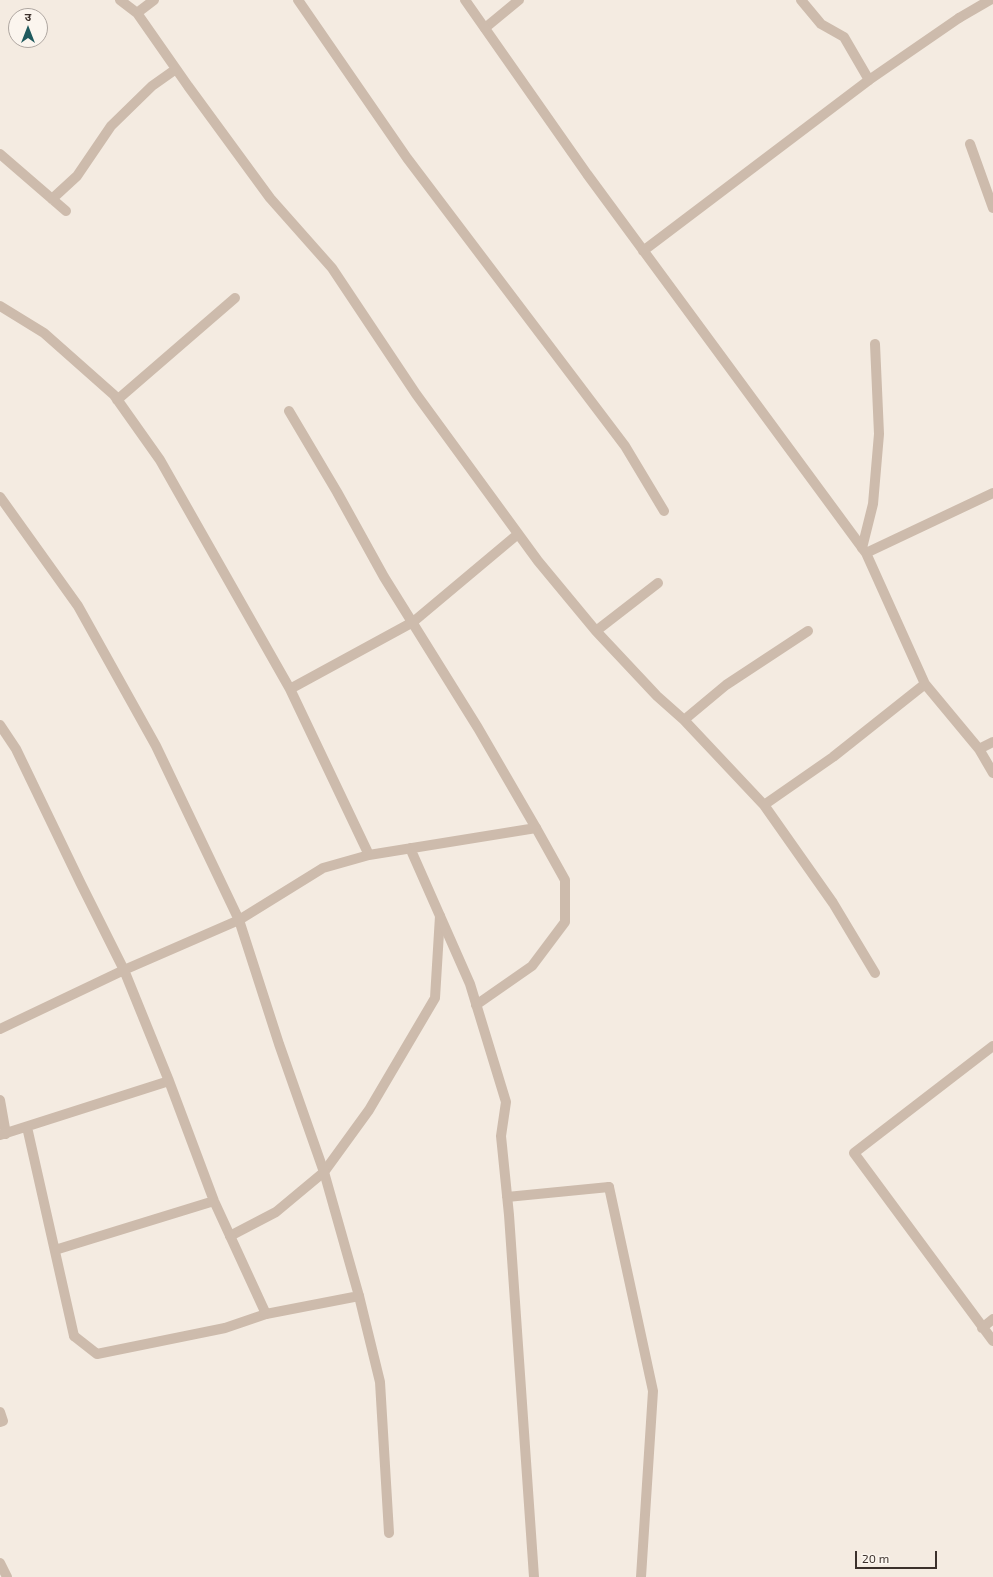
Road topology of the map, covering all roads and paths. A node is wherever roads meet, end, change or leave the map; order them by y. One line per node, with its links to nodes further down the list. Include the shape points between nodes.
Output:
1 (120, 0): 8 (street)
2 (154, 0): 8 (street)
3 (298, 0): 25 (street, via 407,158 625,446)
4 (465, 0): 9 (street)
5 (519, 0): 9 (street)
6 (801, 0): 11 (street, via 821,24 844,37)
7 (990, 0): 11 (street)
8 (137, 12): 10 (street)
9 (485, 28): 17 (street)
10 (176, 69): 14 (street, via 152,86 111,126 77,176); 26 (street, via 270,198 332,268 416,394)
11 (868, 80): 17 (street)
12 (970, 144): 15 (street)
13 (0, 154): 14 (street)
14 (52, 199): 16 (street)
15 (993, 208)
16 (66, 211)
17 (643, 251): 27 (street)
18 (235, 298): 21 (street)
19 (0, 306): 21 (street, via 44,333)
20 (875, 344): 27 (street, via 879,434 873,504)
21 (117, 400): 33 (street, via 160,460)
22 (289, 411): 29 (street, via 384,578)
23 (993, 493): 27 (street)
24 (0, 497): 44 (street, via 78,606 156,746)
25 (664, 511)
26 (518, 534): 29 (street); 30 (street)
27 (864, 550): 32 (street)
28 (658, 583): 30 (street)
29 (413, 622): 33 (street); 40 (street)
30 (596, 630): 34 (street, via 657,696)
31 (808, 630): 34 (street, via 726,685)
32 (925, 684): 37 (street); 39 (street, via 833,757)
33 (290, 689): 42 (street)
34 (684, 720): 39 (street)
35 (0, 725): 45 (street, via 16,749)
36 (993, 742): 37 (street)
37 (979, 749): 38 (street)
38 (993, 773)
39 (764, 805): 46 (street, via 833,903)
40 (536, 828): 41 (street); 47 (street, via 564,880 564,922 532,966)
41 (410, 848): 42 (street); 43 (street)
42 (369, 854): 44 (street, via 323,868)
43 (440, 916): 47 (street, via 470,984); 54 (street, via 435,998 369,1110)
44 (239, 920): 45 (street); 54 (street)
45 (124, 970): 48 (street); 50 (street)
46 (875, 973)
47 (476, 1005): 55 (street, via 506,1102 501,1136)
48 (0, 1030)
49 (992, 1050): 62 (street, via 854,1153)
50 (169, 1081): 52 (street); 56 (street)
51 (0, 1100): 53 (street)
52 (27, 1128): 53 (street); 58 (street)
53 (3, 1135)
54 (324, 1172): 57 (street, via 276,1212); 59 (street)
55 (507, 1197): 69 (street); 70 (street, via 609,1187 653,1391)
56 (214, 1201): 57 (street); 58 (street)
57 (230, 1236): 60 (street)
58 (54, 1250): 60 (street, via 74,1336 97,1354 225,1328)
59 (358, 1296): 60 (street); 66 (street, via 380,1382)
60 (266, 1314)
61 (993, 1319): 62 (street)
62 (982, 1328): 63 (street)
63 (993, 1341)
64 (0, 1412): 65 (street, via 3,1421)
65 (0, 1422)
66 (389, 1533)
67 (0, 1563): 68 (street)
68 (7, 1577)
69 (534, 1577)
70 (641, 1577)

